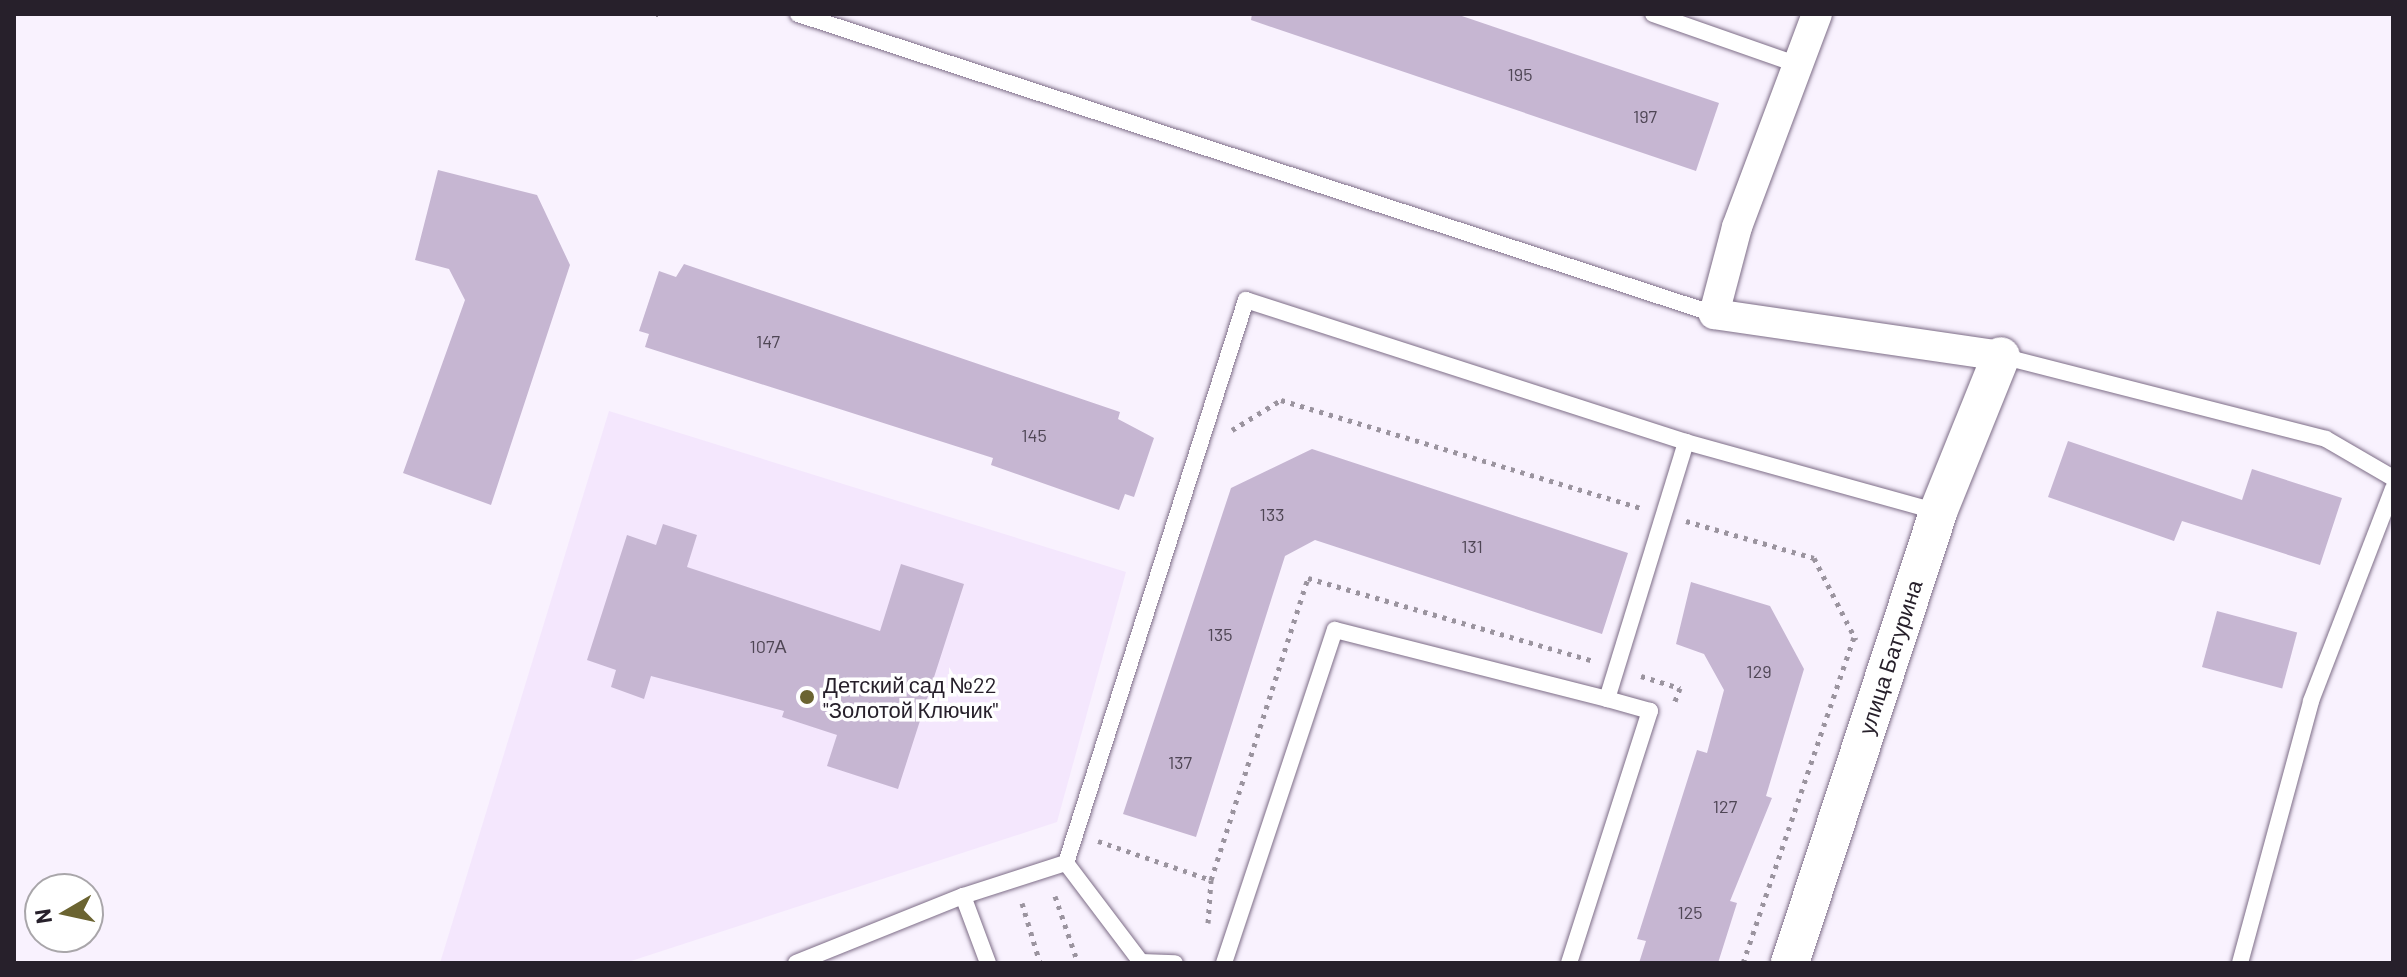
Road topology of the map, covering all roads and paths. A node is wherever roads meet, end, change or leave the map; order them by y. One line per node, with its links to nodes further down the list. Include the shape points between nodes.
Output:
1 (798, 14): 5 (lane)
2 (1653, 14): 4 (lane)
3 (1817, 14): 4 (street)
4 (1799, 65): 5 (street, via 1737,227)
5 (1714, 314): 6 (street)
6 (2001, 356): 9 (lane, via 2326,439); 11 (street, улица Батурина)
7 (1686, 442): 8 (lane, via 1246,300); 11 (lane); 12 (lane)
8 (1197, 451): 13 (path, via 1281,400 1650,510); 18 (lane)
9 (2393, 478)
10 (2393, 488): 31 (lane, via 2311,701)
11 (1938, 512): 16 (street, улица Батурина)
12 (1664, 514): 14 (path, via 1814,558); 17 (lane)
13 (1646, 524)
14 (1854, 636): 16 (path); 29 (path)
15 (1603, 663): 18 (path, via 1308,578 1211,880)
16 (1880, 687): 30 (street, улица Батурина)
17 (1607, 699): 27 (lane, via 1335,630); 28 (lane, via 1650,711)
18 (1076, 833): 19 (lane)
19 (1066, 863): 20 (lane); 26 (lane, via 1141,962)
20 (1016, 886): 21 (lane); 24 (path); 25 (path, via 1051,882)
21 (963, 896): 22 (lane); 23 (lane)
22 (796, 963)
23 (988, 963)
24 (1040, 963)
25 (1078, 963)
26 (1175, 963)
27 (1224, 963)
28 (1569, 963)
29 (1743, 963)
30 (1790, 963)
31 (2240, 963)

